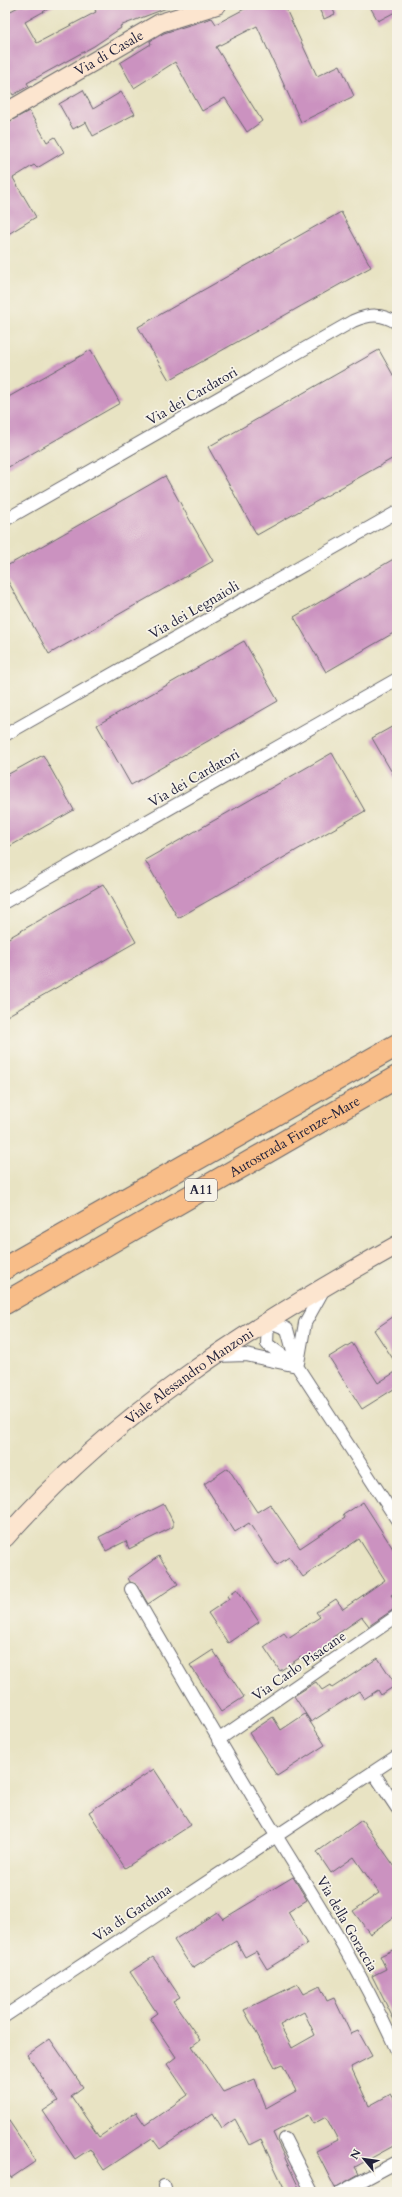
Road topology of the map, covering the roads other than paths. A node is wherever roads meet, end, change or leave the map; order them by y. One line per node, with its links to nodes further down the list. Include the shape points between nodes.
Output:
1 (217, 5): 2 (street, Via di Casale, via 160,23)
2 (5, 113)
3 (397, 323): 5 (street, Via dei Cardatori, via 378,314 353,321)
4 (397, 512): 7 (street, Via dei Legnaioli)
5 (5, 520)
6 (397, 679): 8 (street, Via dei Cardatori)
7 (5, 735)
8 (5, 902)
9 (397, 1045): 12 (highway, Autostrada Firenze-Mare / A11)
10 (397, 1076): 14 (highway, Autostrada Firenze-Mare / A11)
11 (397, 1245): 13 (street, Viale Alessandro Manzoni)
12 (5, 1268)
13 (327, 1284): 15 (street, Viale Alessandro Manzoni); 17 (street, via 305,1323)
14 (5, 1303)
15 (268, 1321): 16 (street, Viale Alessandro Manzoni); 17 (street, via 287,1329); 17 (street, via 267,1344)
16 (213, 1356): 17 (street, via 246,1355); 19 (street, Viale Alessandro Manzoni, via 154,1398 95,1446)
17 (297, 1366): 18 (street)
18 (397, 1520)
19 (5, 1538)
20 (131, 1589): 22 (street, Via della Goraccia)
21 (397, 1616): 22 (street, Via Carlo Pisacane)
22 (218, 1740): 26 (street, Via della Goraccia)
23 (397, 1756): 24 (street, Via di Garduna)
24 (373, 1772): 25 (street); 26 (street, Via di Garduna)
25 (397, 1808)
26 (277, 1836): 27 (street, Via di Garduna); 28 (street, Via della Goraccia, via 329,1918 386,2025)
27 (5, 2016)
28 (397, 2051)
29 (285, 2139): 31 (street)
30 (397, 2162): 32 (street)
31 (312, 2192)
32 (342, 2192)

